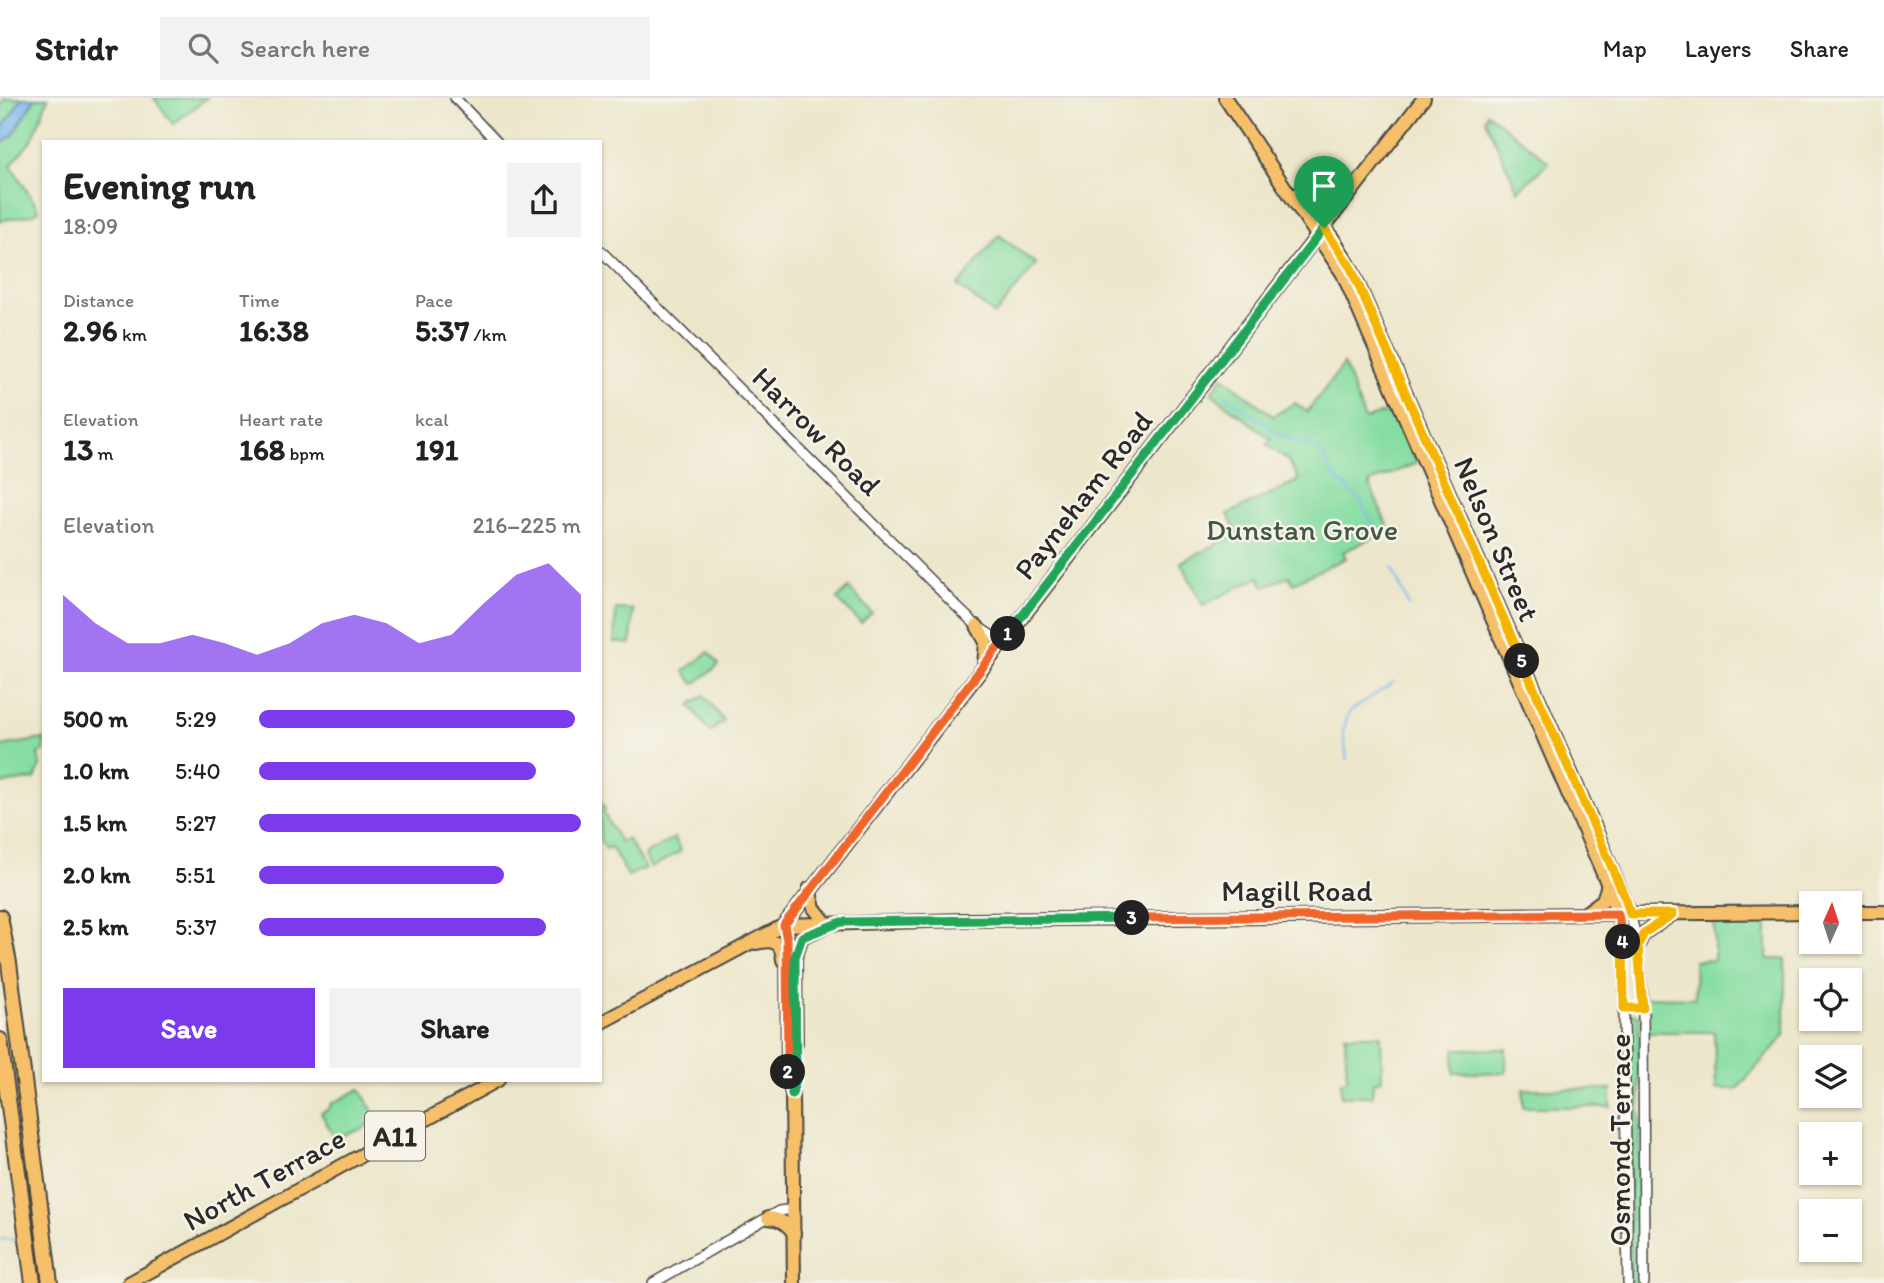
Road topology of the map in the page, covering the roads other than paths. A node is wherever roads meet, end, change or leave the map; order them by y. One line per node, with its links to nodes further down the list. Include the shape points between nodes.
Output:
1 (455, 98): 4 (street)
2 (1225, 98): 5 (main road)
3 (1424, 98): 7 (main road, Payneham Road)
4 (495, 140)
5 (1279, 177): 6 (main road); 8 (main road)
6 (1297, 194): 7 (main road, via 1321,206); 8 (main road)
7 (1346, 199): 8 (main road, Payneham Road)
8 (1321, 232): 11 (main road, Payneham Road); 13 (main road, Nelson Street, via 1351,268 1369,321)
9 (602, 252): 10 (street, Harrow Road)
10 (976, 626): 11 (street, Harrow Road); 12 (main road, via 986,642)
11 (1002, 642): 12 (main road, Payneham Road)
12 (984, 666): 15 (main road, Payneham Road)
13 (1524, 679): 14 (main road, Nelson Street); 20 (main road, Nelson Street, via 1626,900)
14 (1608, 886): 19 (main road, via 1603,901); 20 (main road, Nelson Street)
15 (809, 889): 24 (main road, via 814,908); 25 (main road, Payneham Road)
16 (1799, 912): 21 (main road, Magill Road)
17 (1862, 912): 18 (main road)
18 (1884, 912)
19 (1584, 914): 20 (main road, Magill Road); 23 (main road, Magill Road)
20 (1624, 914): 21 (main road, Magill Road); 26 (street, Osmond Terrace); 30 (street, Osmond Terrace)
21 (1673, 914): 26 (main road, via 1644,933)
22 (0, 917): 38 (highway)
23 (841, 922): 24 (main road, Magill Road); 28 (main road, via 802,937)
24 (826, 923): 25 (main road, Magill Road)
25 (784, 925): 27 (main road); 28 (main road, via 795,939); 29 (main road)
26 (1638, 945): 31 (street, Osmond Terrace)
27 (743, 946): 29 (main road, via 769,940 777,943); 32 (main road)
28 (795, 957): 33 (main road)
29 (787, 988): 35 (main road)
30 (1624, 1008): 31 (street); 48 (street, Osmond Terrace)
31 (1643, 1008): 49 (street, Osmond Terrace)
32 (602, 1022)
33 (796, 1039): 35 (main road); 37 (main road)
34 (0, 1040): 39 (highway)
35 (788, 1060): 37 (main road)
36 (494, 1082): 45 (main road, North Terrace / A11)
37 (792, 1094): 40 (main road)
38 (39, 1191): 39 (highway); 44 (highway)
39 (23, 1208): 43 (highway)
40 (794, 1209): 41 (street, via 779,1211); 42 (main road)
41 (768, 1219): 42 (main road, via 779,1219); 46 (street)
42 (794, 1233): 47 (main road)
43 (33, 1283)
44 (50, 1283)
45 (129, 1283)
46 (653, 1283)
47 (794, 1283)
48 (1628, 1283)
49 (1644, 1283)

